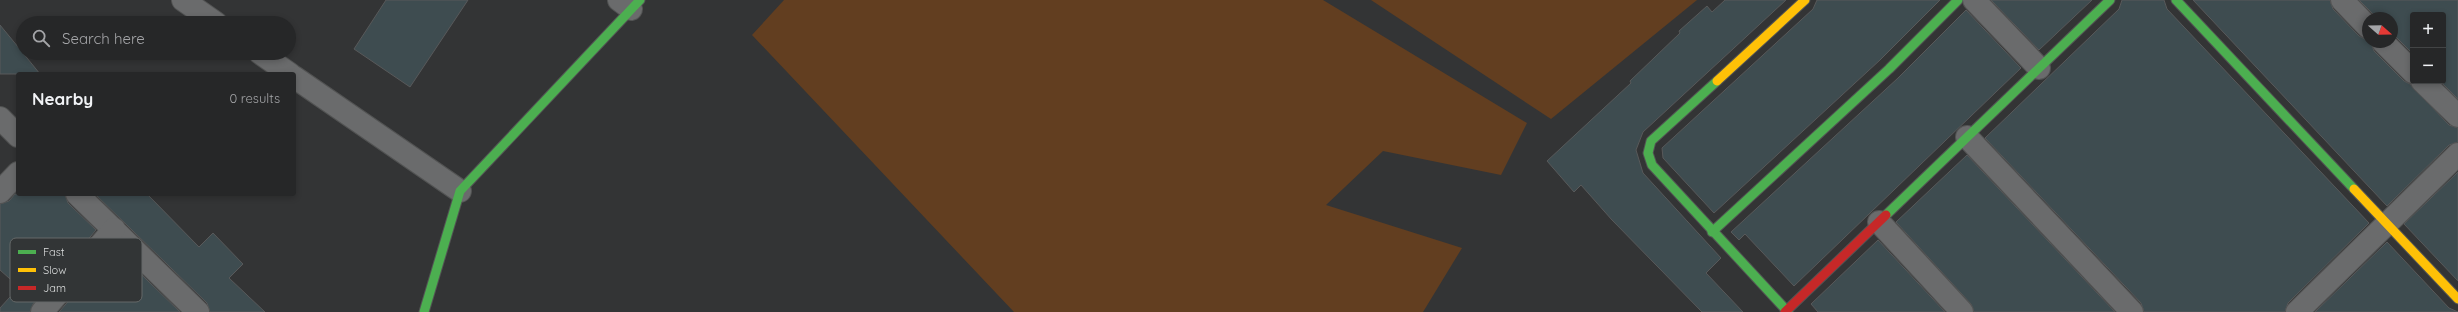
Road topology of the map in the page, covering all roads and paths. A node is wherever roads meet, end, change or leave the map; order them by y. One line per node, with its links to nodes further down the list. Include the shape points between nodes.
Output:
1 (183, 0): 9 (street)
2 (1804, 0): 30 (street, via 1651,141 1648,153 1652,165)
3 (1958, 0): 30 (street, via 1888,69)
4 (1974, 0): 13 (street)
5 (2110, 0): 13 (street)
6 (2176, 0): 28 (street)
7 (2342, 0): 10 (street)
8 (630, 3): 24 (street)
9 (206, 16)
10 (2362, 21)
11 (2389, 48): 14 (street)
12 (270, 60): 15 (street)
13 (2039, 68): 21 (street)
14 (2410, 69)
15 (287, 72)
16 (296, 78): 24 (street)
17 (2425, 84): 18 (street)
18 (2458, 116)
19 (0, 118): 20 (street)
20 (16, 134)
21 (1968, 137): 27 (street); 42 (street)
22 (2458, 154): 28 (street)
23 (16, 175): 25 (street)
24 (460, 191): 40 (street)
25 (0, 192)
26 (79, 196): 29 (street)
27 (1879, 222): 36 (street); 41 (street)
28 (2388, 225): 34 (street); 37 (street)
29 (114, 229): 31 (street); 32 (street)
30 (1712, 232): 36 (street)
31 (106, 238)
32 (123, 238)
33 (142, 257): 39 (street)
34 (2458, 299)
35 (51, 302): 38 (street)
36 (1786, 311)
37 (2300, 311)
38 (42, 312)
39 (198, 312)
40 (424, 312)
41 (1962, 312)
42 (2132, 312)

